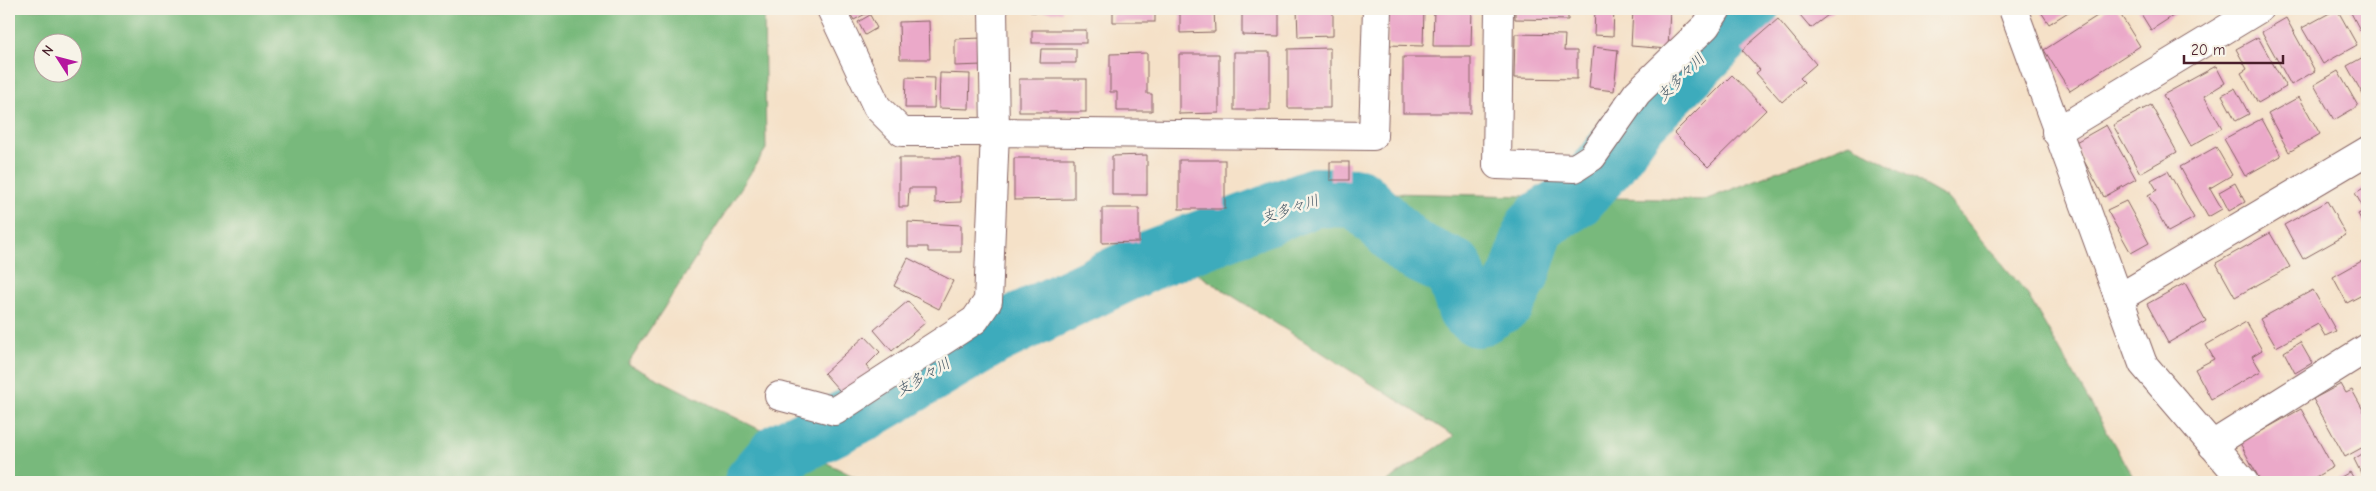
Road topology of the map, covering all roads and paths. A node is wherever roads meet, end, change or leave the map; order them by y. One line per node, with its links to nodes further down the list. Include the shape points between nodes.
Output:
1 (831, 9): 8 (street, via 877,107 902,132)
2 (993, 9): 8 (street)
3 (1377, 9): 8 (street, via 1374,136)
4 (1498, 9): 5 (street, via 1497,165 1575,168 1592,157 1638,93 1706,26)
5 (1717, 9)
6 (2013, 9): 9 (street)
7 (2259, 9): 9 (street)
8 (995, 132): 13 (street, via 988,301 975,320 835,411)
9 (2056, 132): 11 (street)
10 (2367, 151): 11 (street)
11 (2119, 298): 14 (street, via 2143,364)
12 (2367, 348): 14 (street)
13 (779, 396)
14 (2212, 445): 15 (street)
15 (2244, 482)

